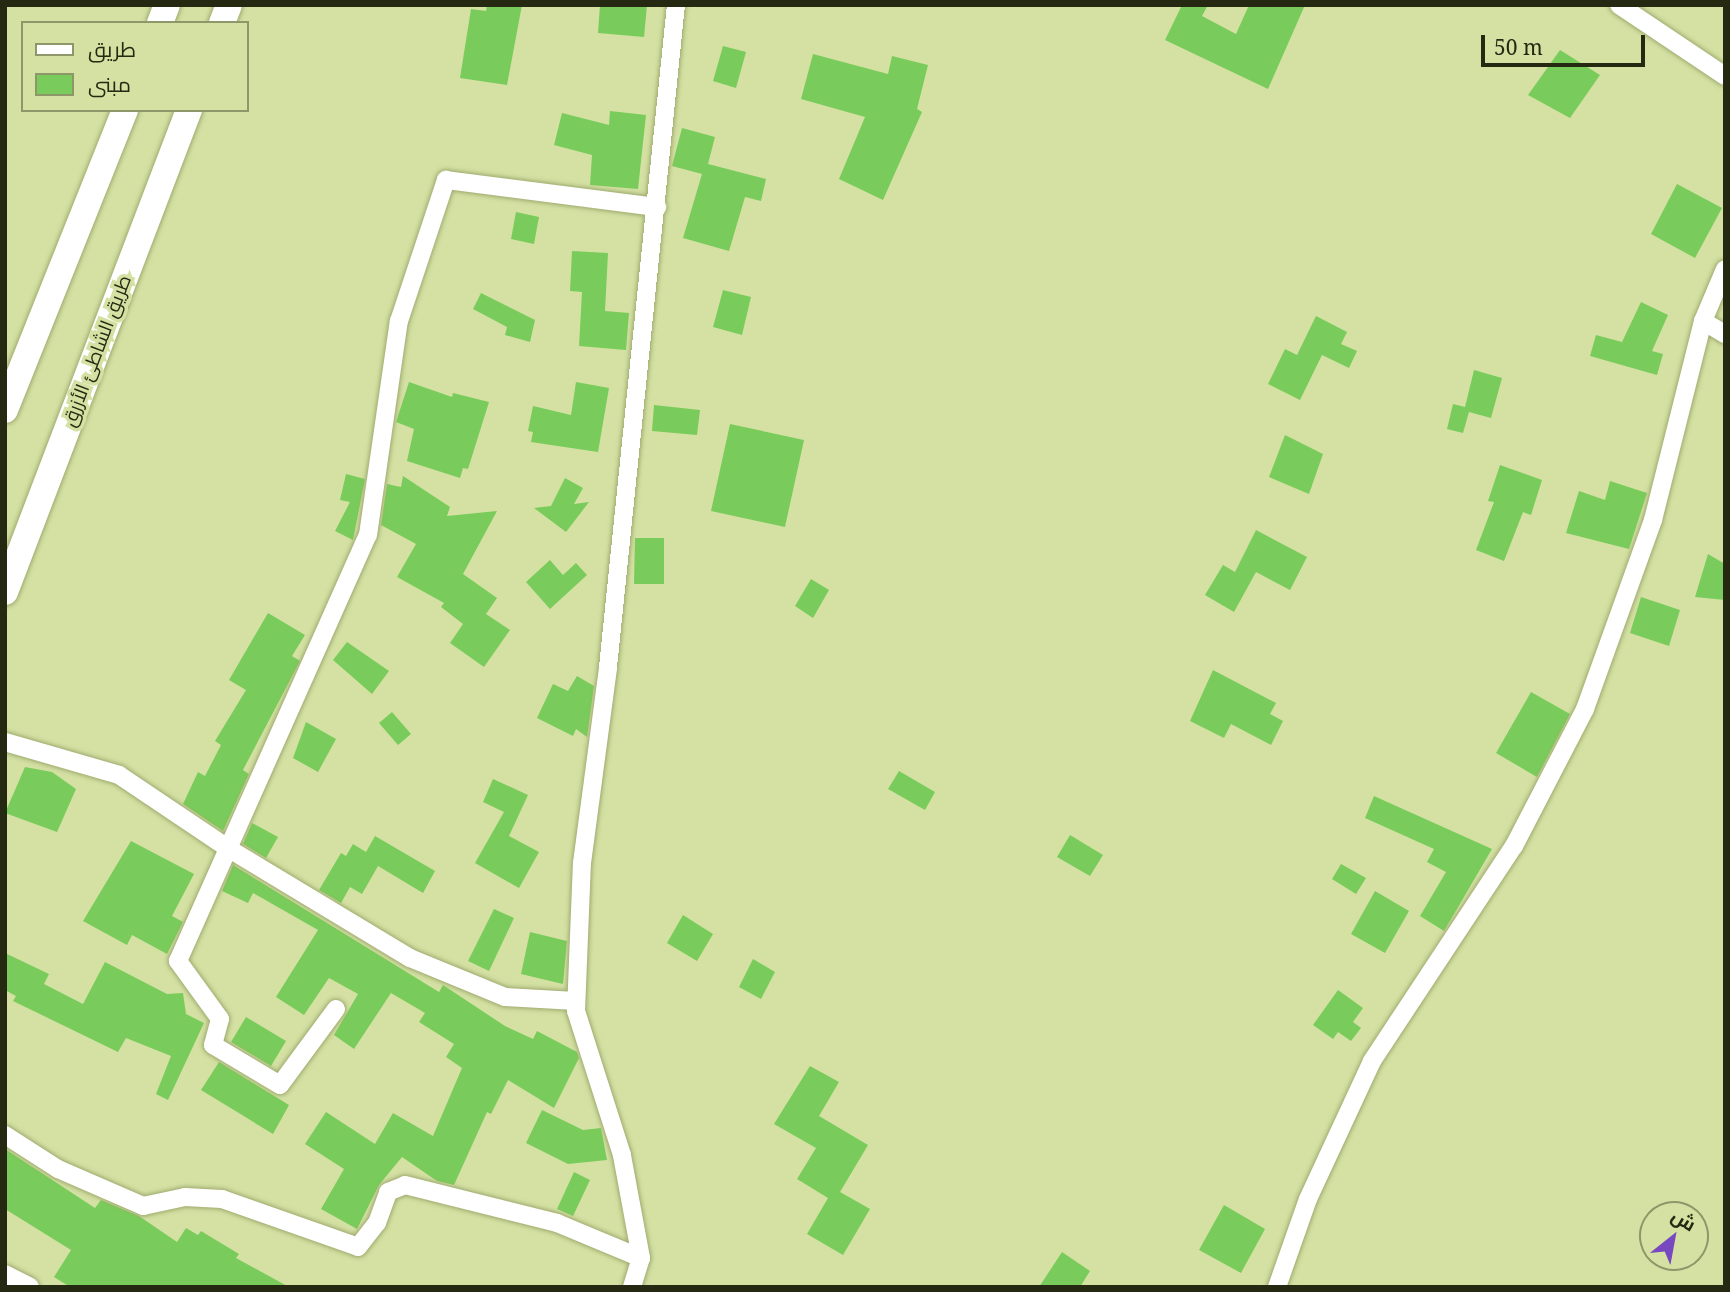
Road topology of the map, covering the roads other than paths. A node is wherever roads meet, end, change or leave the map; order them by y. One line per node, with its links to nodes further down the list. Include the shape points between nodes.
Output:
1 (676, 5): 6 (street)
2 (1619, 5): 3 (street)
3 (1725, 76)
4 (124, 112): 10 (main road)
5 (188, 112): 11 (main road, طريق الشاطئ الأزرق)
6 (657, 207): 13 (street, via 446,180 399,321 369,535); 14 (street, via 582,863)
7 (1725, 269): 8 (street)
8 (1703, 321): 9 (street); 21 (street, via 1653,520 1585,709 1514,846 1372,1060 1308,1199)
9 (1725, 334)
10 (5, 410)
11 (5, 592)
12 (5, 742): 13 (street, via 119,775)
13 (226, 847): 14 (street, via 410,958 505,997); 15 (street, via 178,961 220,1019 213,1045 280,1085)
14 (576, 1001): 17 (street, via 622,1154)
15 (335, 1009)
16 (5, 1135): 17 (street, via 58,1169 143,1206 185,1198 222,1199 358,1247 377,1223 388,1192 405,1185 557,1223)
17 (641, 1258): 20 (street)
18 (5, 1274): 19 (street)
19 (30, 1287)
20 (632, 1287)
21 (1277, 1287)

